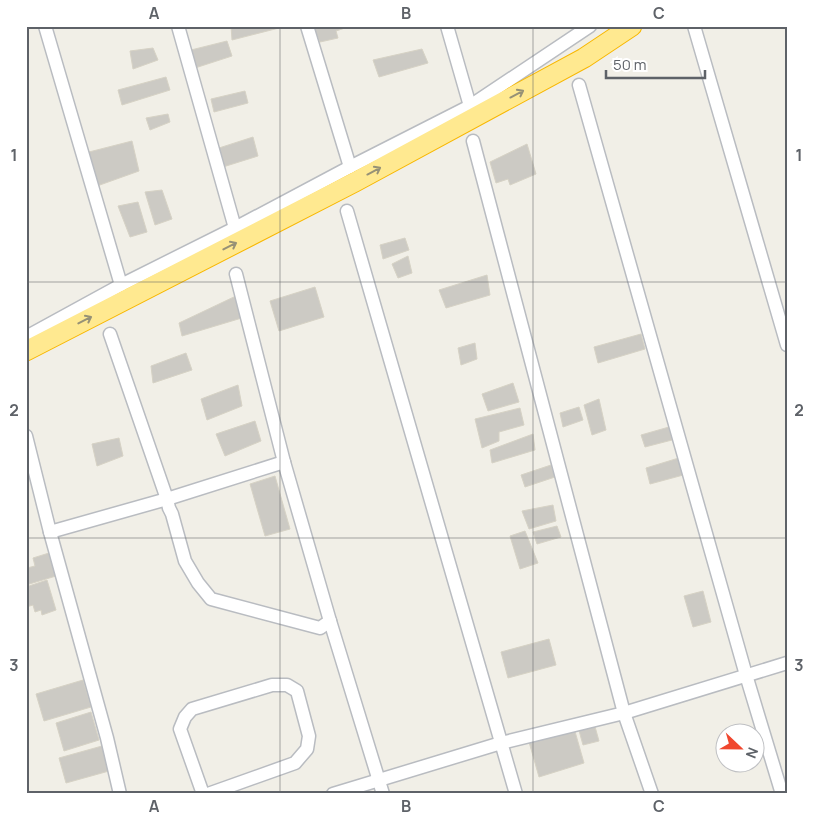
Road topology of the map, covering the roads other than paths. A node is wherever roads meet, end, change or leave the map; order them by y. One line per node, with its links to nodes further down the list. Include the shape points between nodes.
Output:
1 (45, 26): 16 (street)
2 (178, 26): 14 (street)
3 (307, 26): 12 (street)
4 (447, 26): 10 (street)
5 (590, 26): 8 (street)
6 (632, 26): 20 (highway, one-way to 6, via 372,172 584,58)
7 (694, 26): 19 (street)
8 (575, 31): 10 (street)
9 (579, 85): 27 (street)
10 (470, 106): 12 (street)
11 (473, 141): 28 (street)
12 (350, 167): 14 (street)
13 (347, 211): 29 (street)
14 (235, 228): 16 (street)
15 (236, 274): 22 (street)
16 (121, 285): 18 (street)
17 (110, 334): 23 (street)
18 (26, 337)
19 (787, 345)
20 (26, 351)
21 (26, 436): 24 (street)
22 (284, 462): 23 (street); 25 (street)
23 (167, 499): 24 (street); 25 (street, via 185,561 211,599 320,628)
24 (50, 532): 31 (street)
25 (330, 621): 30 (street)
26 (787, 663): 27 (street)
27 (746, 674): 28 (street); 38 (street)
28 (624, 713): 29 (street); 37 (street)
29 (502, 743): 30 (street); 36 (street)
30 (379, 781): 34 (street); 35 (street)
31 (120, 794)
32 (203, 794): 33 (street, via 180,728 192,709 272,685 287,685 297,691 309,736 307,749 294,763)
33 (208, 794)
34 (333, 794)
35 (383, 794)
36 (516, 794)
37 (652, 794)
38 (782, 794)

